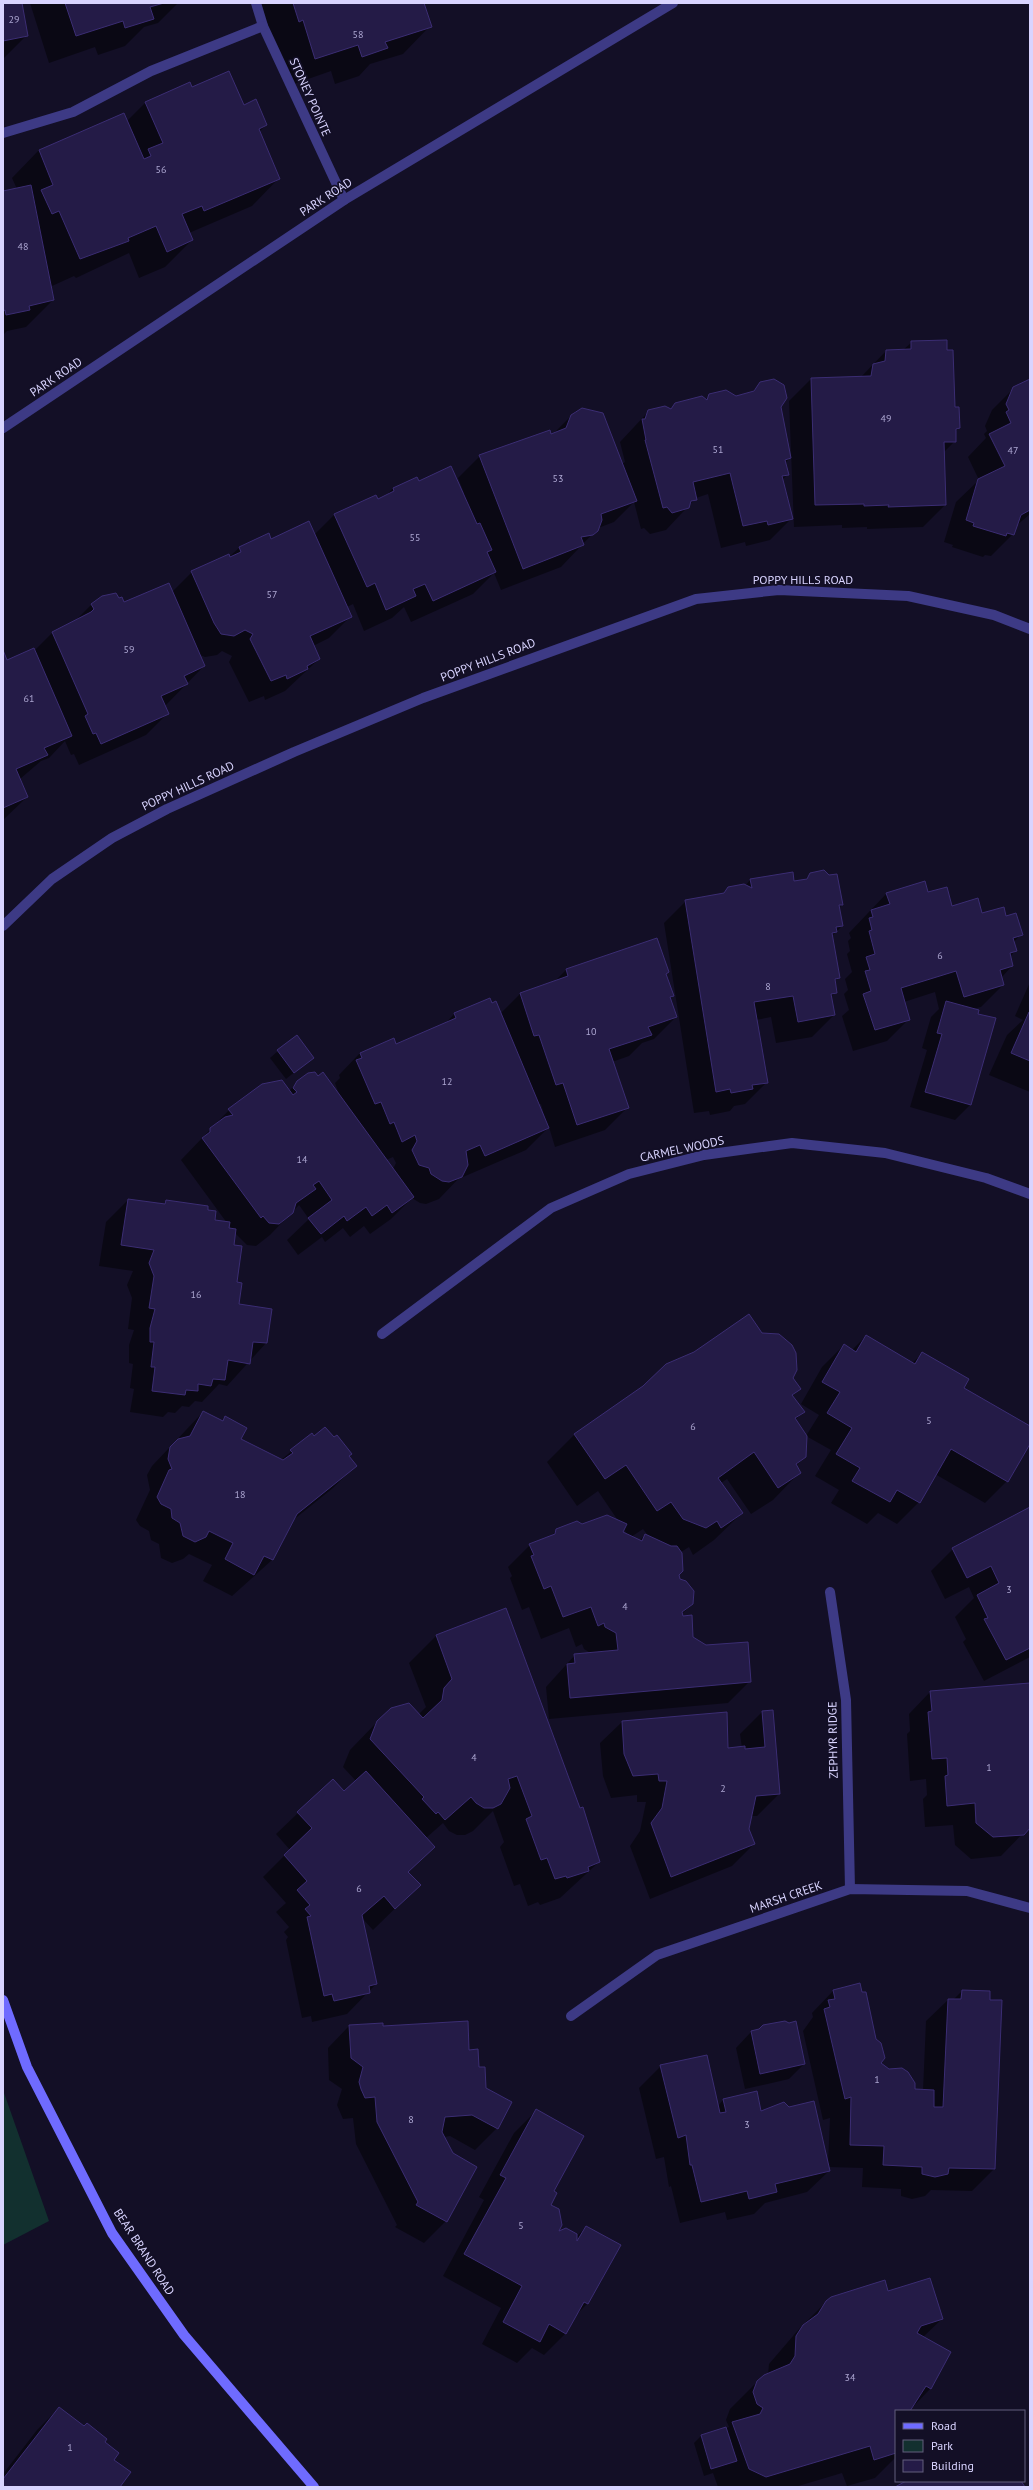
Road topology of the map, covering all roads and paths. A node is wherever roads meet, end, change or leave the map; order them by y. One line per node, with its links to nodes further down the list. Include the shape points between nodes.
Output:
1 (256, 3): 3 (street, STONEY POINTE)
2 (673, 3): 5 (street, PARK ROAD)
3 (264, 26): 4 (street, via 151,71 74,112); 5 (street, STONEY POINTE)
4 (3, 133)
5 (344, 200): 6 (street, PARK ROAD)
6 (3, 428)
7 (1030, 629): 8 (street, POPPY HILLS ROAD, via 994,615 908,596 779,590 696,599 423,698 167,809 112,838 52,879)
8 (3, 926)
9 (1030, 1194): 10 (street, CARMEL WOODS, via 986,1178 885,1153 792,1143 704,1155 629,1174 551,1208)
10 (382, 1334)
11 (830, 1592): 12 (street, ZEPHYR RIDGE, via 846,1700)
12 (850, 1890): 13 (street, MARSH CREEK, via 967,1891); 15 (street, MARSH CREEK, via 657,1955)
13 (1030, 1908)
14 (3, 2000): 16 (street, BEAR BRAND ROAD, via 27,2067 112,2233 184,2335)
15 (571, 2016)
16 (314, 2487)

